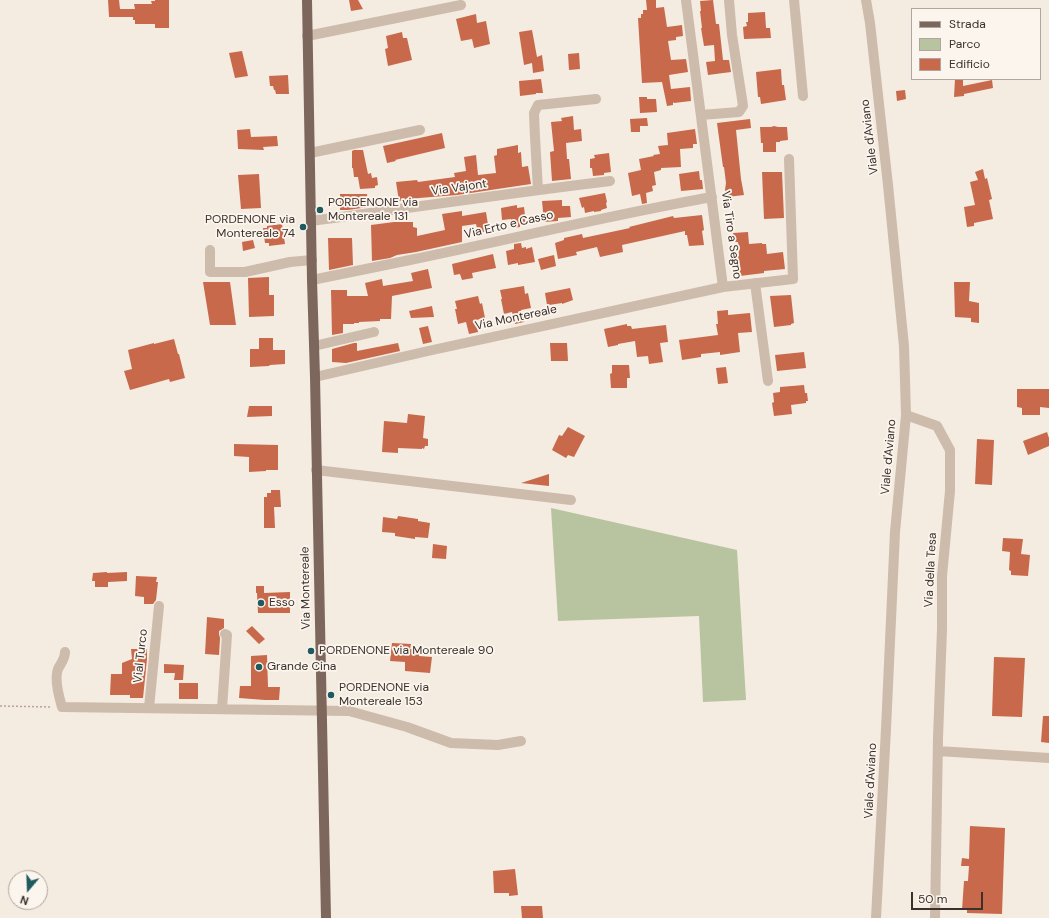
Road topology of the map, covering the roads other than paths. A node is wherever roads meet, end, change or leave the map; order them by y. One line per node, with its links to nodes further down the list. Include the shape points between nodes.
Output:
1 (307, 0): 7 (main road, Via Montereale)
2 (686, 0): 10 (street, Via Tiro a Segno)
3 (729, 0): 10 (street, via 742,106 739,112)
4 (794, 0): 8 (street)
5 (866, 0): 27 (street, Viale d'Aviano, via 903,338)
6 (461, 5): 7 (street)
7 (307, 36): 12 (main road, Via Montereale)
8 (804, 96)
9 (596, 98): 15 (street, via 538,105 534,113)
10 (701, 115): 16 (street, Via Tiro a Segno)
11 (420, 130): 12 (street)
12 (310, 153): 17 (main road, Via Montereale)
13 (789, 159): 21 (street, Via Tiro a Segno, via 793,279)
14 (610, 181): 15 (street, Via Vajont)
15 (538, 190): 17 (street, Via Vajont)
16 (712, 197): 20 (street, Via Erto e Casso); 22 (street, Via Tiro a Segno)
17 (311, 221): 19 (main road, Via Montereale)
18 (210, 250): 19 (street, via 210,272 245,272)
19 (312, 260): 20 (main road, Via Montereale)
20 (312, 280): 24 (main road, Via Montereale)
21 (755, 283): 22 (street, Via Tiro a Segno); 26 (street)
22 (723, 287): 25 (street, Via Montereale)
23 (374, 332): 24 (street)
24 (314, 346): 25 (main road, Via Montereale)
25 (315, 377): 28 (main road, Via Montereale)
26 (768, 381)
27 (906, 415): 37 (street, Via della Tesa, via 936,426 950,450 950,491 942,576); 40 (street, Viale d'Aviano, via 895,532)
28 (316, 470): 29 (street); 35 (main road, Via Montereale)
29 (571, 500)
30 (159, 606): 33 (street, Vial Turco)
31 (225, 634): 34 (street, via 227,635)
32 (65, 652): 33 (street, via 65,658 57,671 57,691 62,707)
33 (149, 708): 34 (street)
34 (222, 709): 35 (street)
35 (322, 710): 36 (street, via 349,710 451,743 498,745); 39 (main road, Via Montereale)
36 (521, 741)
37 (938, 751): 38 (street); 41 (street, Via della Tesa)
38 (1049, 758)
39 (326, 918)
40 (876, 918)
41 (935, 918)

